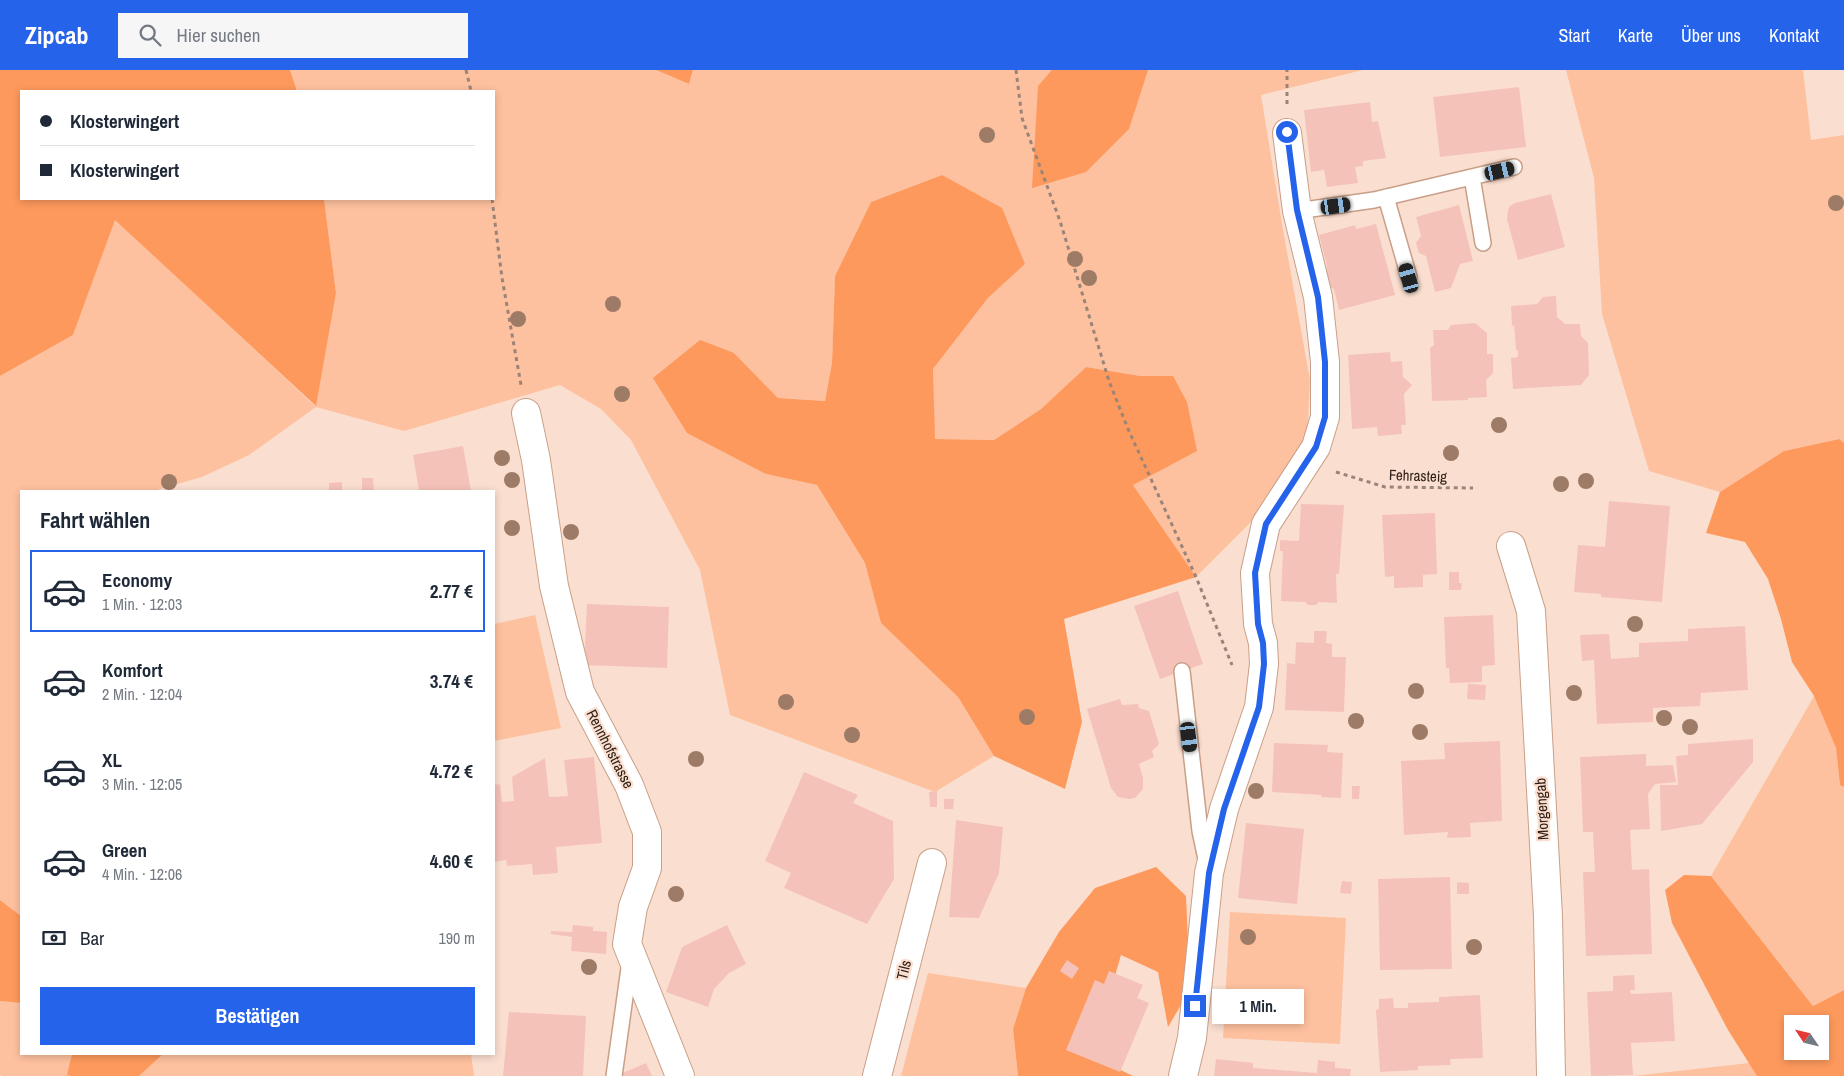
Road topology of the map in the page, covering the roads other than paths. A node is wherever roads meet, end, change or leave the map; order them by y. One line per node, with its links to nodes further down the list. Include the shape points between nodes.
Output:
1 (1287, 132): 5 (street)
2 (1514, 168): 3 (lane)
3 (1472, 177): 4 (lane); 6 (lane)
4 (1386, 197): 5 (lane); 7 (lane)
5 (1297, 210): 12 (street, via 1318,297 1325,362 1325,417 1316,447 1266,524 1255,573 1264,664 1259,707 1224,809)
6 (1483, 243)
7 (1409, 278)
8 (526, 413): 13 (street, Rennhofstrasse, via 554,586 580,692 629,784 647,832 647,868 633,907 627,944)
9 (1511, 546): 18 (street, Morgengab, via 1531,611 1548,916)
10 (1182, 671): 12 (lane, via 1200,831)
11 (932, 863): 16 (street, Tils)
12 (1209, 873): 17 (street, via 1192,1038)
13 (632, 954): 14 (lane); 15 (street, Rennhofstrasse)
14 (614, 1076)
15 (680, 1076)
16 (877, 1076)
17 (1183, 1076)
18 (1551, 1076)

